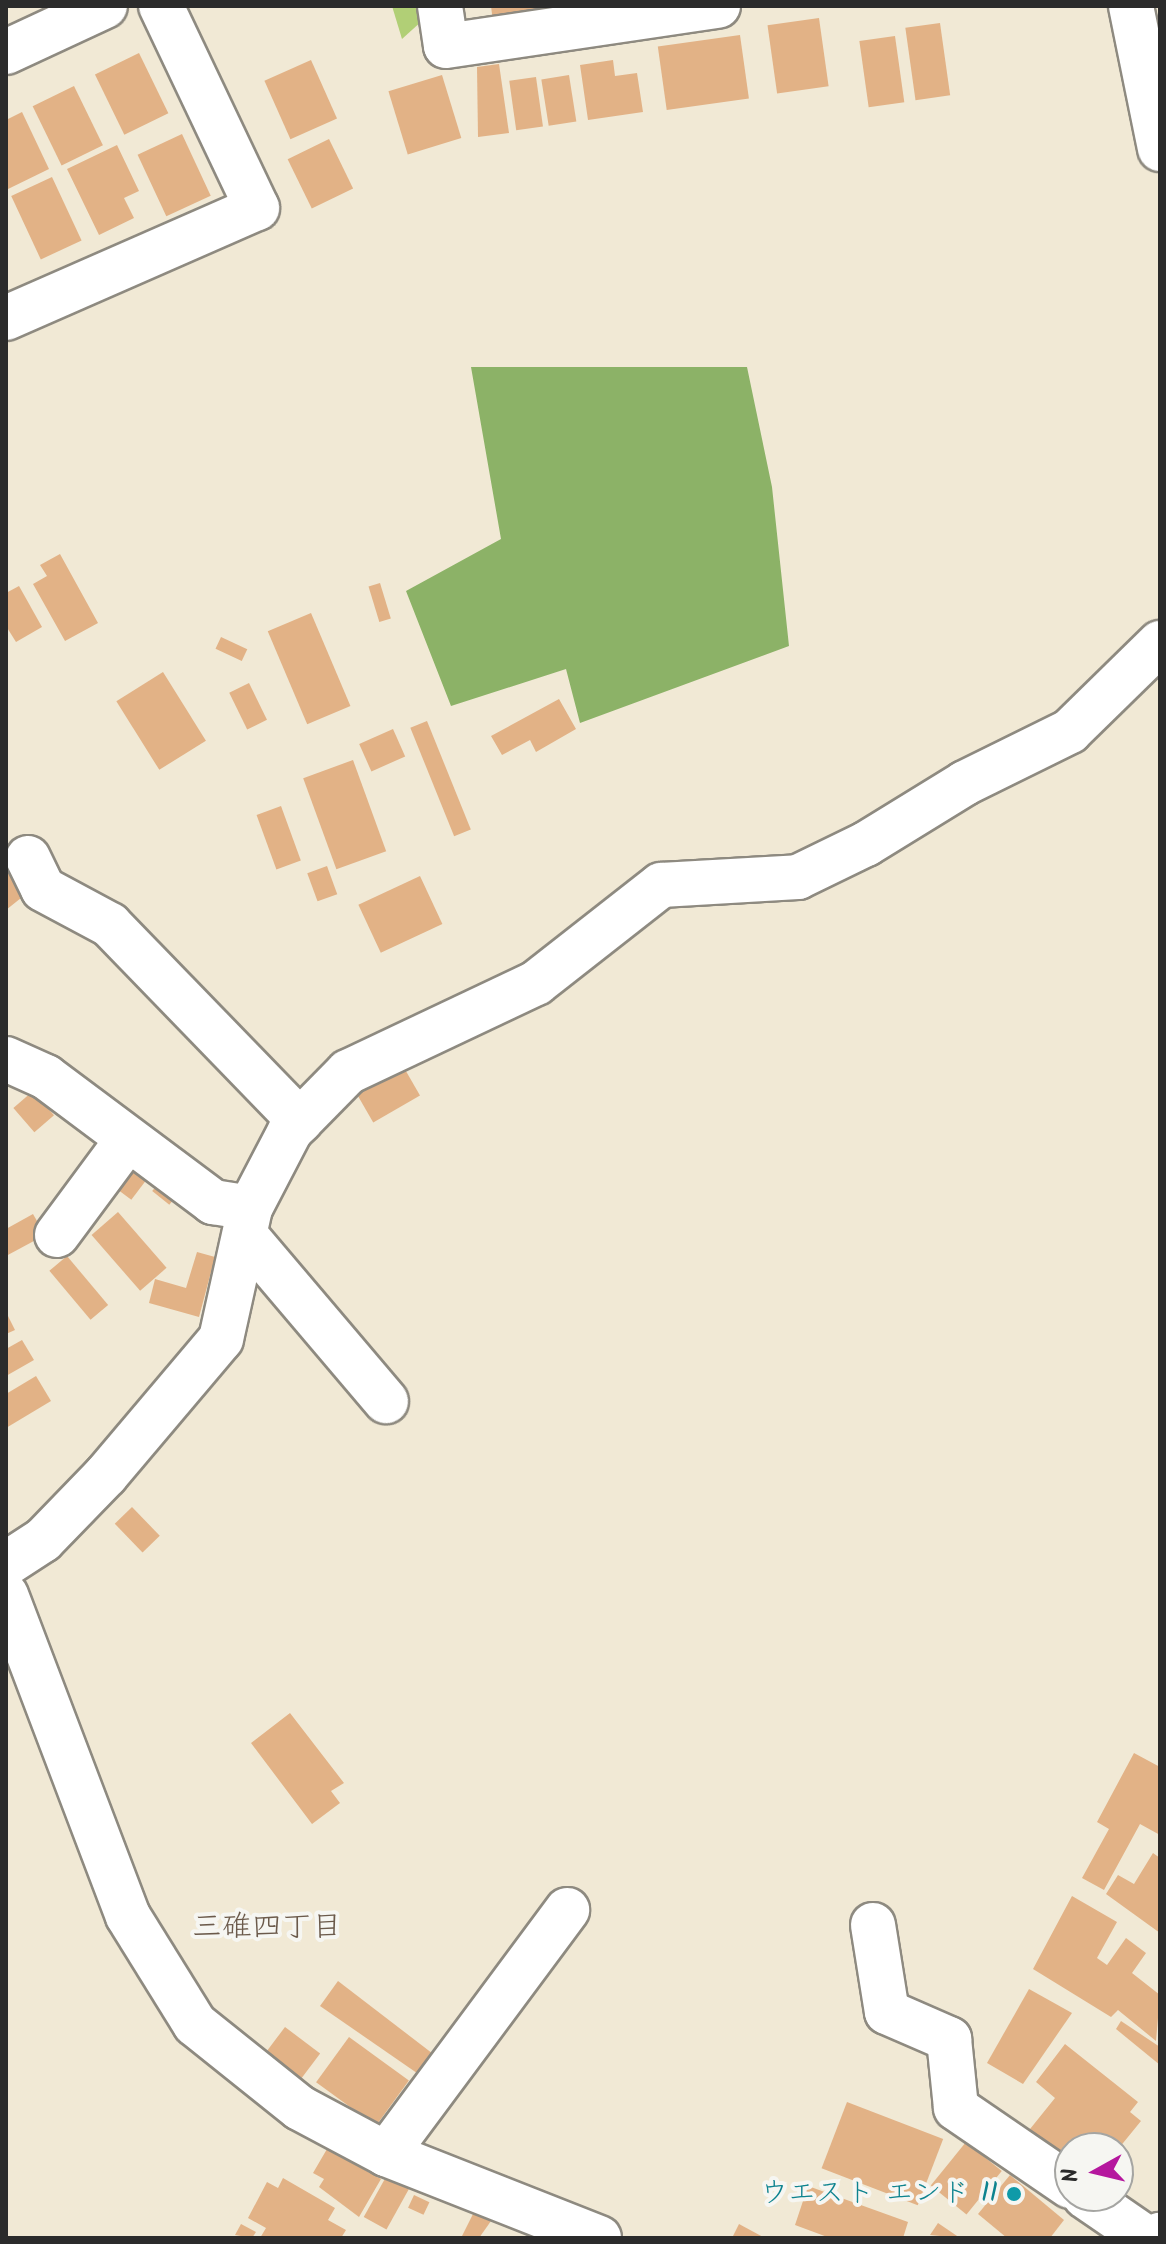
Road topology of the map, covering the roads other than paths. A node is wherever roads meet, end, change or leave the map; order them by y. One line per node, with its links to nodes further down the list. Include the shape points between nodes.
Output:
1 (105, 6): 6 (street)
2 (161, 6): 9 (street, via 257,208)
3 (440, 6): 4 (street, via 446,46)
4 (718, 6)
5 (1131, 6): 7 (street)
6 (6, 52)
7 (1155, 95): 8 (street)
8 (1160, 149)
9 (6, 318)
10 (1160, 643): 13 (street, via 1070,731 798,877 661,885 536,983 348,1072)
11 (28, 858): 13 (street, via 43,889 110,925)
12 (6, 1059): 14 (street, via 46,1077)
13 (300, 1121): 15 (street)
14 (128, 1139): 15 (street); 16 (street)
15 (247, 1222): 17 (street); 18 (street, via 221,1339 106,1475 43,1540)
16 (57, 1235)
17 (386, 1401)
18 (6, 1564)
19 (6, 1595): 22 (street, via 128,1916 195,2024 300,2108)
20 (567, 1910): 22 (street)
21 (873, 1925): 23 (street, via 887,2012 949,2039 956,2108)
22 (386, 2154): 25 (street)
23 (1054, 2175)
24 (1108, 2212): 26 (street)
25 (599, 2238)
26 (1146, 2238)

